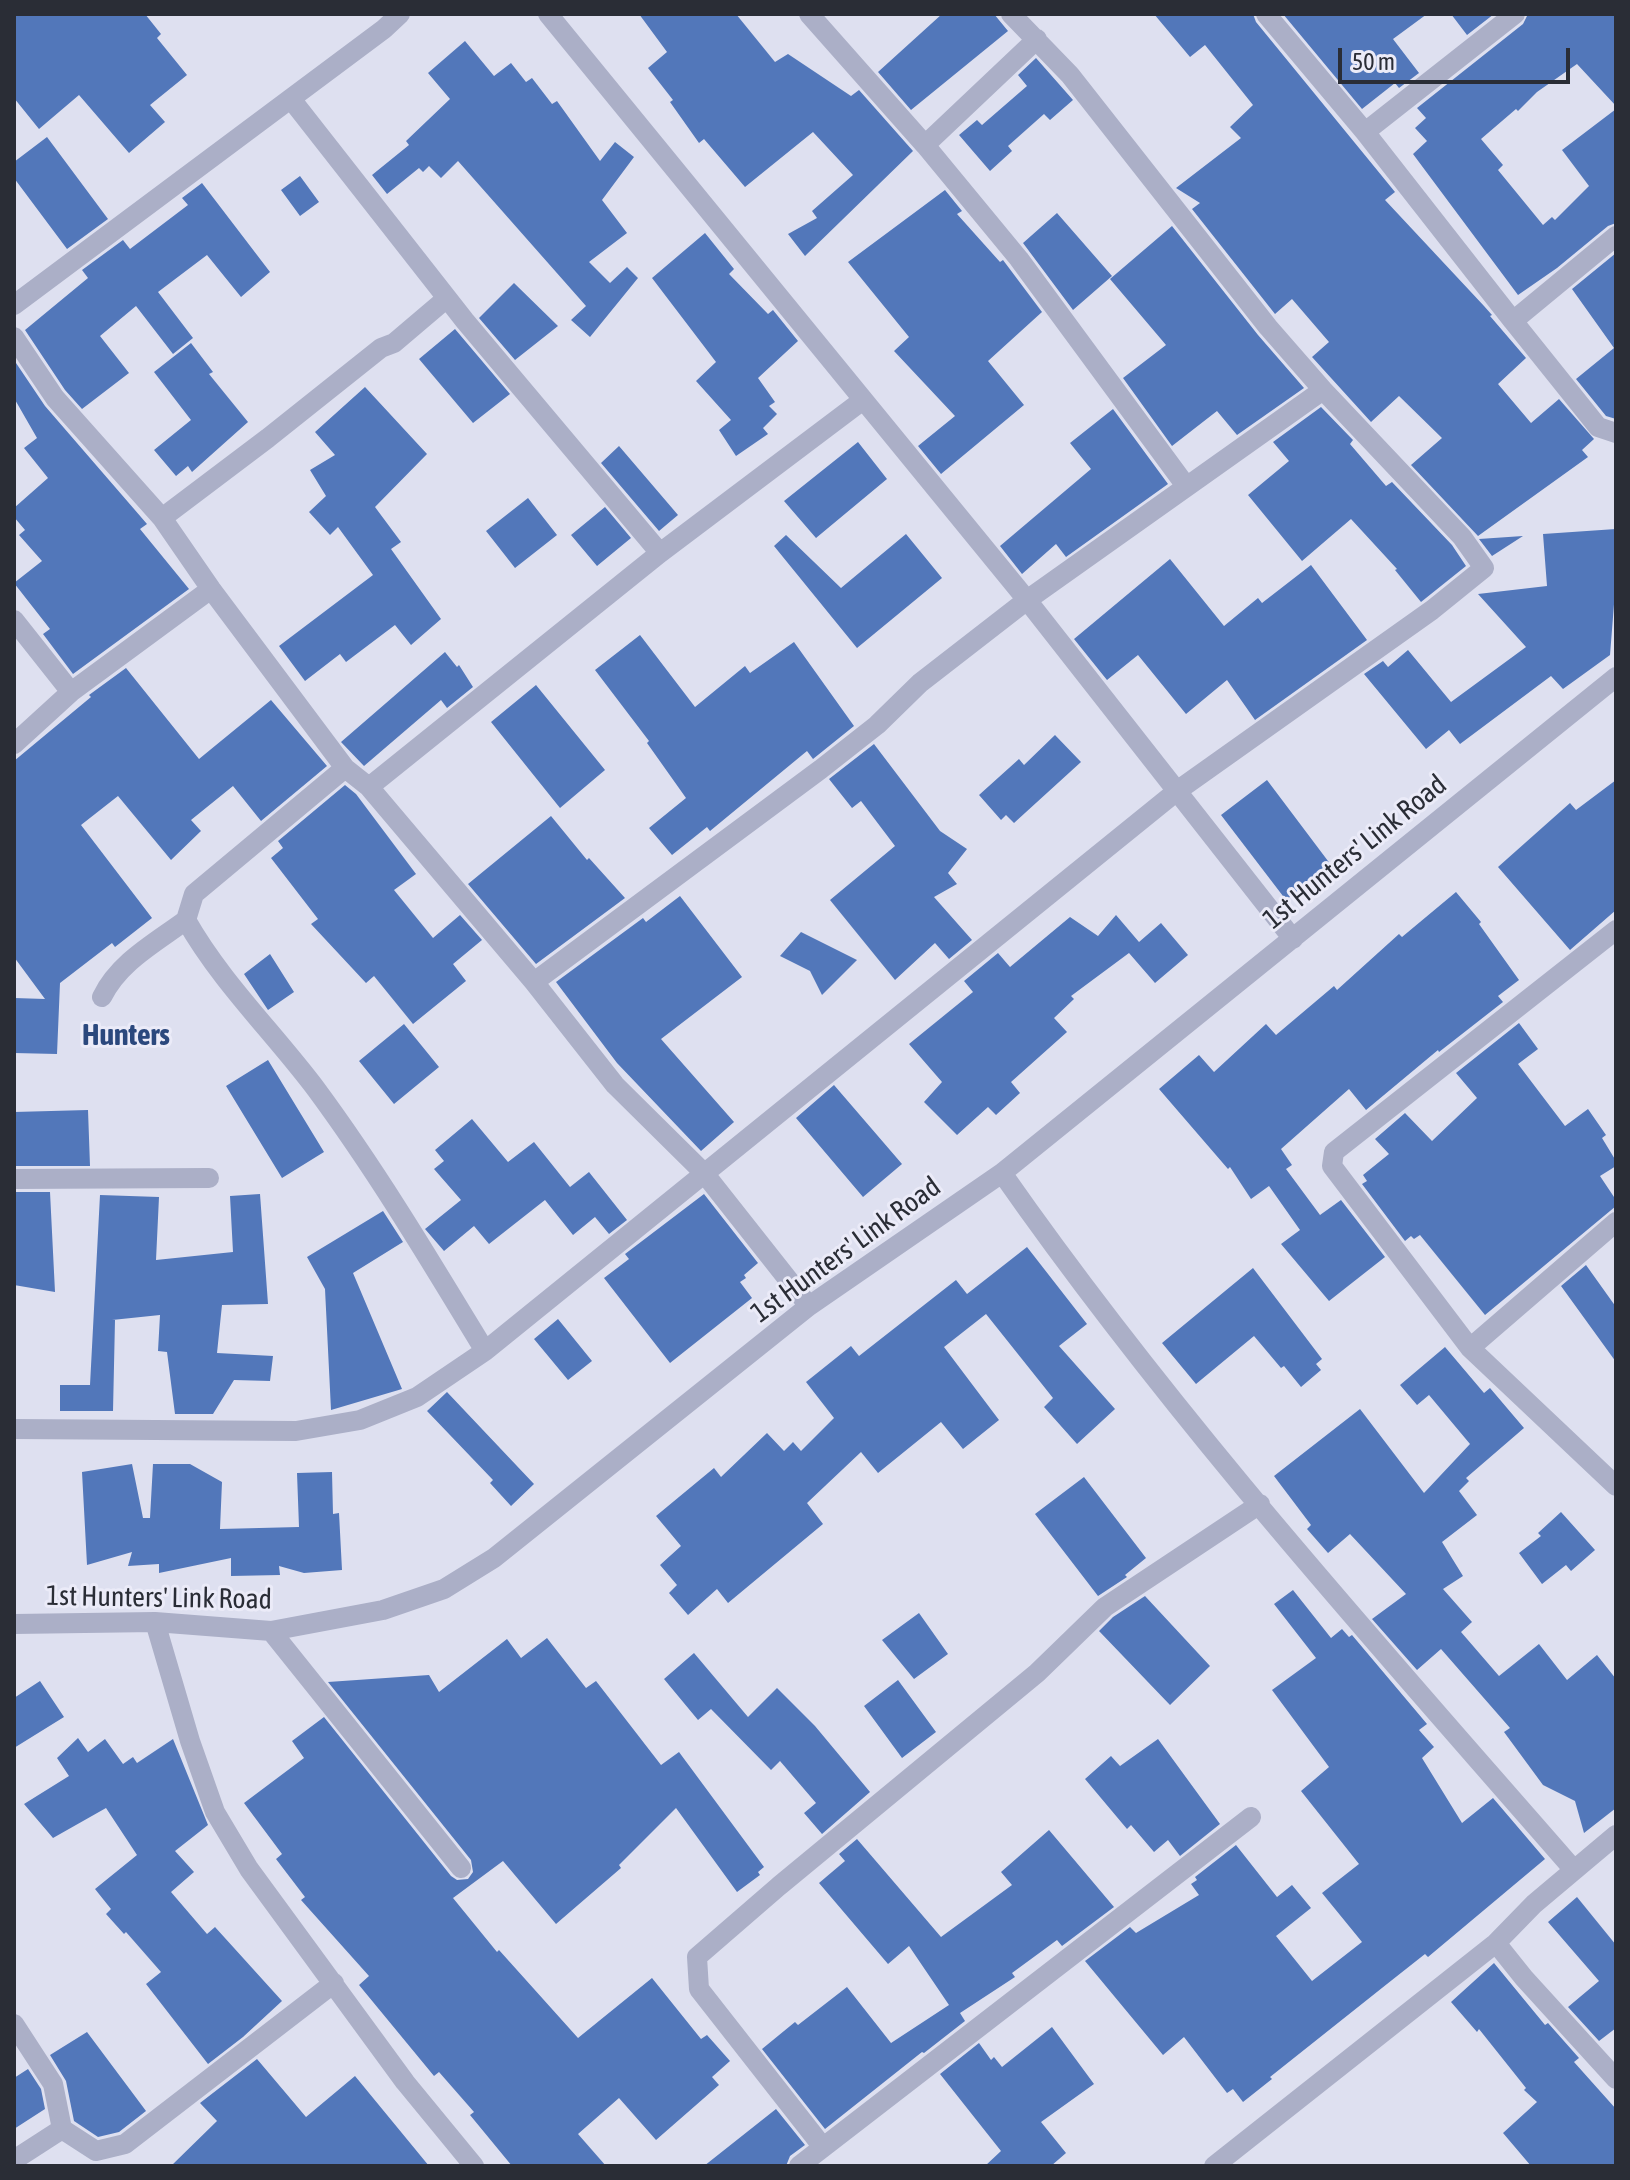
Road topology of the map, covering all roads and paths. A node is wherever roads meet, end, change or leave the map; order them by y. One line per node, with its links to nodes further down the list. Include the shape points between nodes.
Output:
1 (400, 14): 8 (street)
2 (548, 14): 17 (street)
3 (809, 14): 10 (street)
4 (1011, 14): 7 (street)
5 (1266, 14): 9 (street)
6 (1515, 14): 9 (street)
7 (1037, 39): 10 (street); 16 (street)
8 (291, 99): 12 (street); 13 (street)
9 (1365, 132): 14 (street)
10 (925, 145): 19 (street, via 1019,259)
11 (1616, 236): 14 (street)
12 (447, 298): 20 (street); 21 (street)
13 (14, 305)
14 (1513, 321): 18 (street, via 1598,427)
15 (14, 337): 20 (street, via 55,398)
16 (1323, 390): 19 (street); 30 (street, via 1462,537 1484,568)
17 (863, 400): 21 (street); 23 (street)
18 (1616, 433)
19 (1186, 486): 23 (street)
20 (162, 518): 22 (street)
21 (660, 553): 29 (street)
22 (211, 589): 26 (street); 28 (street)
23 (1027, 600): 30 (street); 34 (street, via 821,769)
24 (14, 620): 26 (street)
25 (1616, 677): 33 (street, 1st Hunters' Link Road)
26 (71, 692): 27 (street)
27 (14, 744)
28 (345, 768): 29 (street); 31 (street, via 194,894)
29 (369, 787): 34 (street)
30 (1177, 791): 33 (street); 36 (street)
31 (186, 920): 35 (street, via 121,968); 43 (street, via 388,1190)
32 (1616, 930): 42 (street, via 1334,1152 1332,1166)
33 (1293, 939): 37 (street, 1st Hunters' Link Road)
34 (534, 982): 36 (street, via 615,1085)
35 (102, 997)
36 (704, 1173): 41 (street); 43 (street)
37 (1002, 1173): 41 (street, 1st Hunters' Link Road); 46 (street, via 1073,1274)
38 (209, 1178): 39 (street)
39 (14, 1179)
40 (1616, 1222): 42 (street)
41 (809, 1306): 49 (street, 1st Hunters' Link Road, via 504,1550 444,1589 383,1610)
42 (1470, 1348): 45 (street)
43 (485, 1351): 44 (street, via 417,1397 360,1420 296,1431)
44 (14, 1429)
45 (1616, 1486)
46 (1260, 1504): 53 (street); 59 (street, via 1105,1607 1037,1673 697,1957 699,1989)
47 (155, 1622): 48 (street, 1st Hunters' Link Road); 49 (street, 1st Hunters' Link Road); 55 (street, via 215,1812 249,1869)
48 (14, 1624)
49 (271, 1631): 52 (street)
50 (1251, 1817): 59 (street)
51 (1616, 1835): 53 (street)
52 (461, 1868)
53 (1574, 1870): 54 (street)
54 (1496, 1943): 57 (street); 63 (street)
55 (334, 1983): 58 (street, via 125,2144 96,2151); 61 (street)
56 (14, 2024): 58 (street, via 53,2084)
57 (1616, 2079)
58 (62, 2129): 60 (street)
59 (822, 2146): 62 (street)
60 (14, 2160)
61 (474, 2166)
62 (799, 2166)
63 (1214, 2166)

